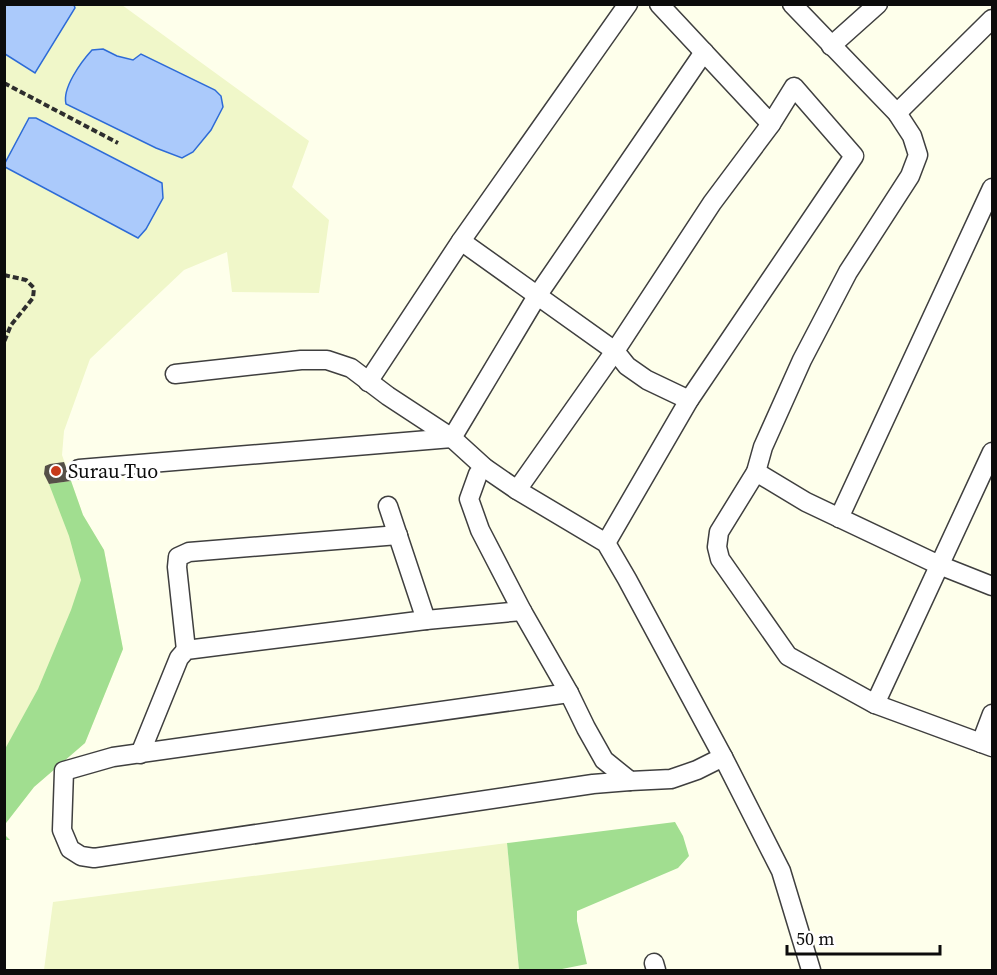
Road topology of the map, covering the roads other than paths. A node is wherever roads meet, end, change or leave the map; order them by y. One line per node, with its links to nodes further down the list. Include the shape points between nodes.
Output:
1 (627, 4): 11 (street)
2 (659, 4): 7 (street)
3 (792, 4): 6 (street)
4 (878, 4): 6 (street)
5 (993, 19): 8 (street)
6 (831, 46): 8 (street)
7 (704, 52): 9 (street); 12 (street)
8 (897, 113): 21 (street, via 912,136 918,155 910,176 848,272 807,350 763,447)
9 (771, 124): 13 (street, via 712,203); 16 (street, via 794,87 854,156)
10 (993, 188): 24 (street)
11 (462, 241): 12 (street); 15 (street)
12 (537, 296): 13 (street); 17 (street)
13 (615, 351): 16 (street, via 627,366 647,380); 22 (street)
14 (175, 374): 15 (street, via 327,360 351,368)
15 (368, 382): 17 (street)
16 (688, 400): 26 (street)
17 (452, 438): 19 (street); 20 (street)
18 (993, 452): 27 (street)
19 (485, 468): 22 (street); 29 (street, via 478,474 469,499 480,530)
20 (79, 469)
21 (756, 472): 24 (street); 33 (street, via 719,532 720,559 788,656)
22 (517, 490): 26 (street)
23 (388, 506): 25 (street)
24 (839, 518): 27 (street)
25 (398, 535): 30 (street); 31 (street, via 189,552 178,557)
26 (606, 543): 37 (street)
27 (939, 565): 28 (street); 33 (street)
28 (993, 586)
29 (522, 611): 30 (street); 32 (street)
30 (426, 620): 31 (street)
31 (186, 650): 36 (street, via 179,658)
32 (570, 693): 36 (street); 38 (street, via 604,760)
33 (875, 704): 35 (street)
34 (993, 714): 35 (street)
35 (987, 745)
36 (140, 754): 38 (street, via 64,771 62,830 70,849 94,858)
37 (723, 757): 38 (street, via 671,779); 39 (street, via 781,871)
38 (630, 781)
39 (811, 970)

